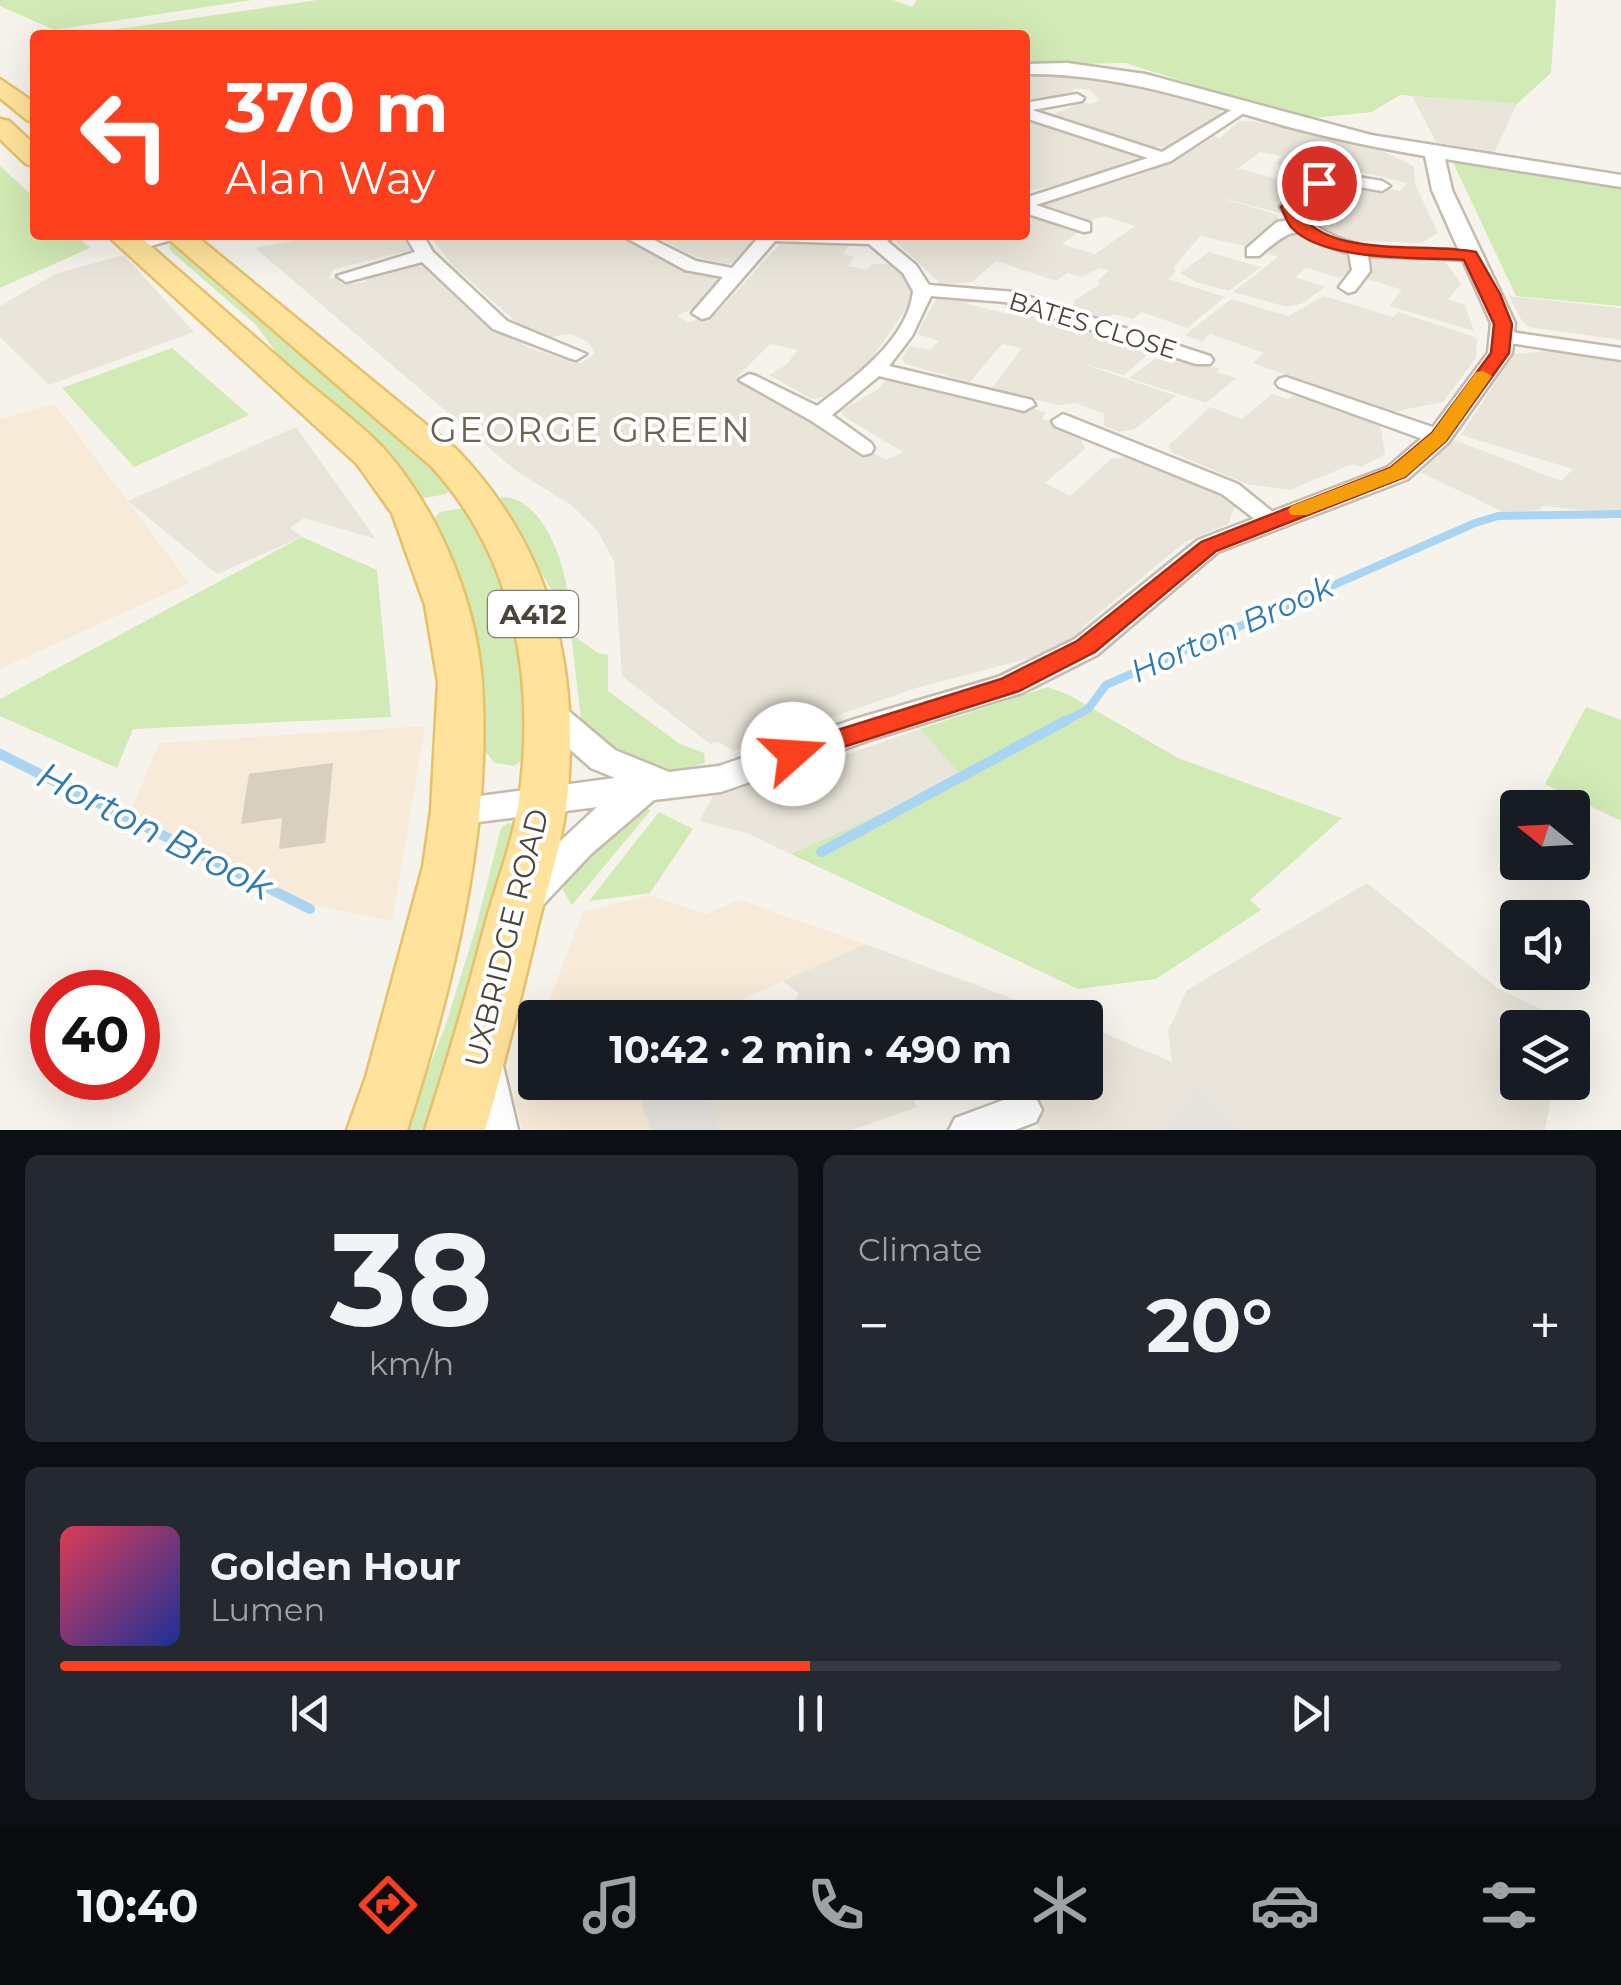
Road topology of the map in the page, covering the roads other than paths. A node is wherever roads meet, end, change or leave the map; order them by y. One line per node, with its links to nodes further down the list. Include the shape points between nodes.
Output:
1 (1030, 69): 5 (street, via 1071,66 1138,75)
2 (0, 86): 6 (main road)
3 (1077, 98): 4 (street)
4 (1030, 109)
5 (1243, 109): 9 (street, via 1337,134); 11 (street)
6 (30, 110)
7 (1030, 112): 11 (street)
8 (0, 126): 10 (main road)
9 (1433, 148): 12 (street); 27 (street, via 1442,190)
10 (30, 153)
11 (1165, 158): 14 (street)
12 (1621, 181)
13 (1382, 186): 16 (street, via 1326,178 1288,207)
14 (1030, 204)
15 (1030, 207): 17 (street)
16 (1298, 225): 24 (street, via 1322,240); 25 (street, via 1283,226)
17 (1084, 227)
18 (141, 240): 49 (main road, A412, via 370,456 412,512 446,605 460,682)
19 (184, 240): 46 (main road, UXBRIDGE ROAD / A412, via 476,492 526,585 543,650)
20 (417, 240): 26 (street)
21 (640, 240): 28 (street, via 691,266)
22 (762, 240): 28 (street)
23 (884, 240): 31 (street)
24 (1358, 248): 27 (street); 30 (street, via 1362,271)
25 (1252, 252)
26 (426, 255): 29 (street); 34 (street, via 500,325)
27 (1470, 255): 33 (street, via 1492,294)
28 (737, 274): 32 (street)
29 (346, 276)
30 (1348, 287)
31 (922, 290): 36 (street, BATES CLOSE, via 1007,296); 37 (street)
32 (702, 313)
33 (1504, 337): 35 (street); 43 (street, via 1500,353)
34 (576, 354)
35 (1621, 354)
36 (1204, 360)
37 (879, 370): 40 (street); 41 (street)
38 (749, 380): 41 (street)
39 (1286, 383): 43 (street)
40 (1024, 405)
41 (818, 416): 44 (street)
42 (1063, 421): 45 (street, via 1230,489)
43 (1439, 437): 45 (street, via 1398,473)
44 (863, 448)
45 (1272, 521): 47 (street, via 1208,546 1086,646 1010,685 721,779)
46 (546, 710): 47 (street); 48 (main road, UXBRIDGE ROAD / A412)
47 (654, 788): 48 (street); 50 (street, via 578,844)
48 (544, 802): 49 (street); 50 (main road, UXBRIDGE ROAD / A412)
49 (455, 812): 53 (main road, A412, via 448,867)
50 (517, 907): 51 (main road, UXBRIDGE ROAD / A412)
51 (482, 1044): 54 (main road, UXBRIDGE ROAD / A412); 55 (street)
52 (1023, 1110): 56 (street)
53 (377, 1130)
54 (455, 1130)
55 (499, 1130)
56 (968, 1130)

